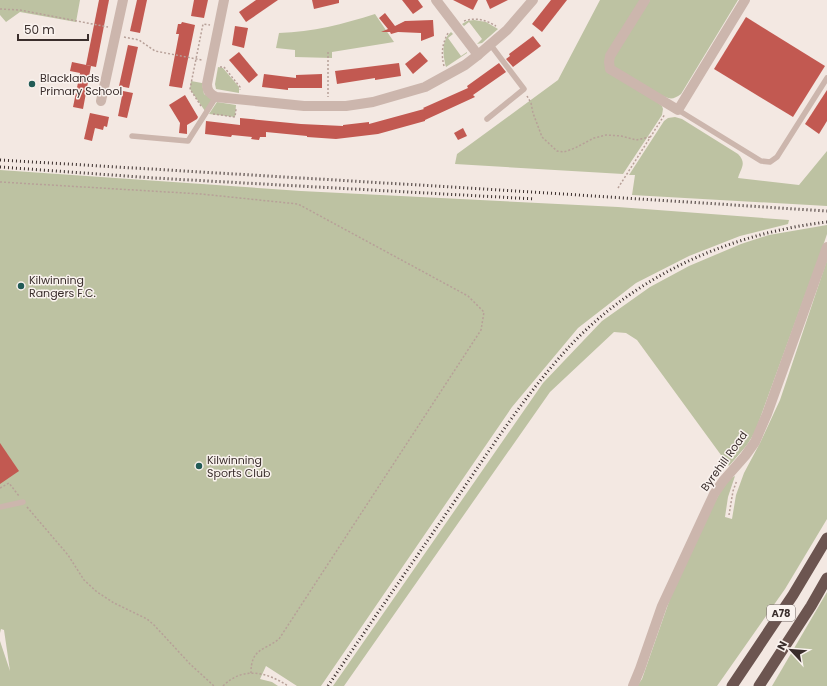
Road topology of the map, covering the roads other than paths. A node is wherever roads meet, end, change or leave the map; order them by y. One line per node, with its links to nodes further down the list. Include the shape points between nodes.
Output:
1 (122, 0): 11 (street)
2 (224, 0): 10 (street, via 207,84 208,91)
3 (436, 0): 8 (street)
4 (533, 0): 7 (street, via 507,30)
5 (645, 0): 12 (street, via 610,56 610,69)
6 (745, 0): 12 (street)
7 (490, 44): 8 (street); 13 (lane, via 524,89)
8 (478, 55): 10 (street, via 425,87 373,102 329,106 276,104)
9 (827, 78): 12 (lane, via 777,157 770,162 761,161)
10 (213, 96): 14 (lane, via 188,141)
11 (101, 101)
12 (674, 107)
13 (487, 119)
14 (132, 136)
15 (827, 247): 20 (street, Byrehill Road, via 753,446 720,485 702,518 662,606)
16 (23, 502): 17 (lane)
17 (0, 507)
18 (827, 538): 21 (highway, A78, via 793,595)
19 (827, 578): 22 (highway, A78)
20 (633, 686)
21 (732, 686)
22 (759, 686)

